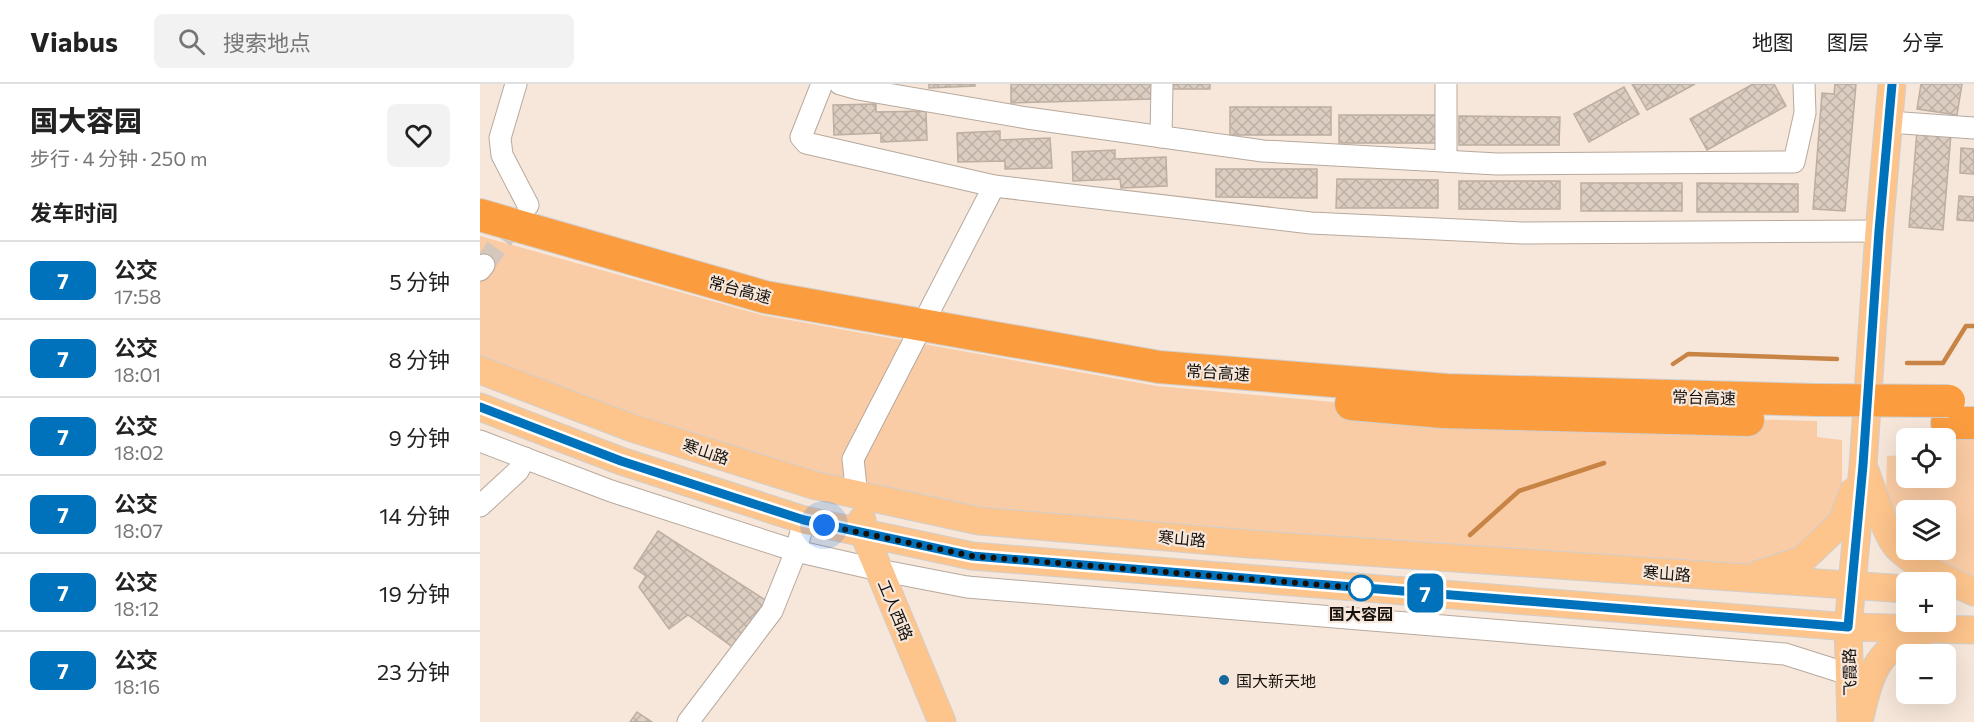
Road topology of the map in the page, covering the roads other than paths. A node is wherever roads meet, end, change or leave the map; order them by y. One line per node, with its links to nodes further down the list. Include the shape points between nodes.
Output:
1 (516, 84): 13 (street, via 500,138 502,155)
2 (822, 84): 12 (street, via 801,137 806,143)
3 (840, 84): 10 (street)
4 (1162, 84): 10 (street)
5 (1446, 84): 11 (street)
6 (1804, 84): 11 (street, via 1805,113 1794,162)
7 (1892, 84): 8 (main road, 飞霞路)
8 (1889, 122): 9 (street); 15 (main road, 飞霞路)
9 (1974, 128)
10 (1161, 137): 11 (street, via 1263,151)
11 (1446, 161)
12 (994, 186): 15 (street, via 1311,223 1522,233); 24 (street, via 853,459)
13 (528, 205)
14 (480, 215): 19 (highway, 常台高速, via 765,297 1159,367 1447,390)
15 (1879, 231): 23 (main road, 飞霞路)
16 (481, 257): 19 (highway, 常台高速, via 762,315 1156,386 1443,412)
17 (480, 370): 24 (main road, 寒山路, via 632,428)
18 (480, 407): 26 (main road, via 621,461)
19 (1817, 411): 20 (highway, 常台高速, bridge)
20 (1961, 412)
21 (480, 441): 22 (street)
22 (525, 458): 25 (street, via 518,471); 28 (street, via 611,491)
23 (1863, 465): 30 (main road, via 1842,522 1802,560); 31 (main road, 飞霞路); 34 (main road, via 1896,546 1934,574)
24 (857, 496): 27 (main road, 工人西路); 30 (main road, 寒山路, via 979,521)
25 (480, 506)
26 (804, 520): 27 (main road); 28 (street)
27 (864, 534): 29 (main road, 工人西路); 35 (main road, via 972,556)
28 (796, 551): 29 (street); 42 (street, via 772,611)
29 (879, 570): 41 (street, via 967,587 1785,654); 43 (main road, 工人西路)
30 (1745, 578): 31 (main road, 寒山路)
31 (1852, 586): 32 (main road, 寒山路); 36 (main road, 飞霞路)
32 (1896, 588)
33 (1956, 591): 34 (main road)
34 (1974, 592)
35 (1799, 624): 36 (main road); 41 (main road, via 1825,636)
36 (1848, 627): 37 (main road); 41 (main road, 飞霞路)
37 (1896, 628)
38 (1956, 630): 39 (main road)
39 (1974, 630)
40 (1925, 632): 45 (main road, via 1884,654 1867,688)
41 (1848, 674): 44 (main road, 飞霞路)
42 (688, 722)
43 (942, 722)
44 (1851, 722)
45 (1858, 722)

